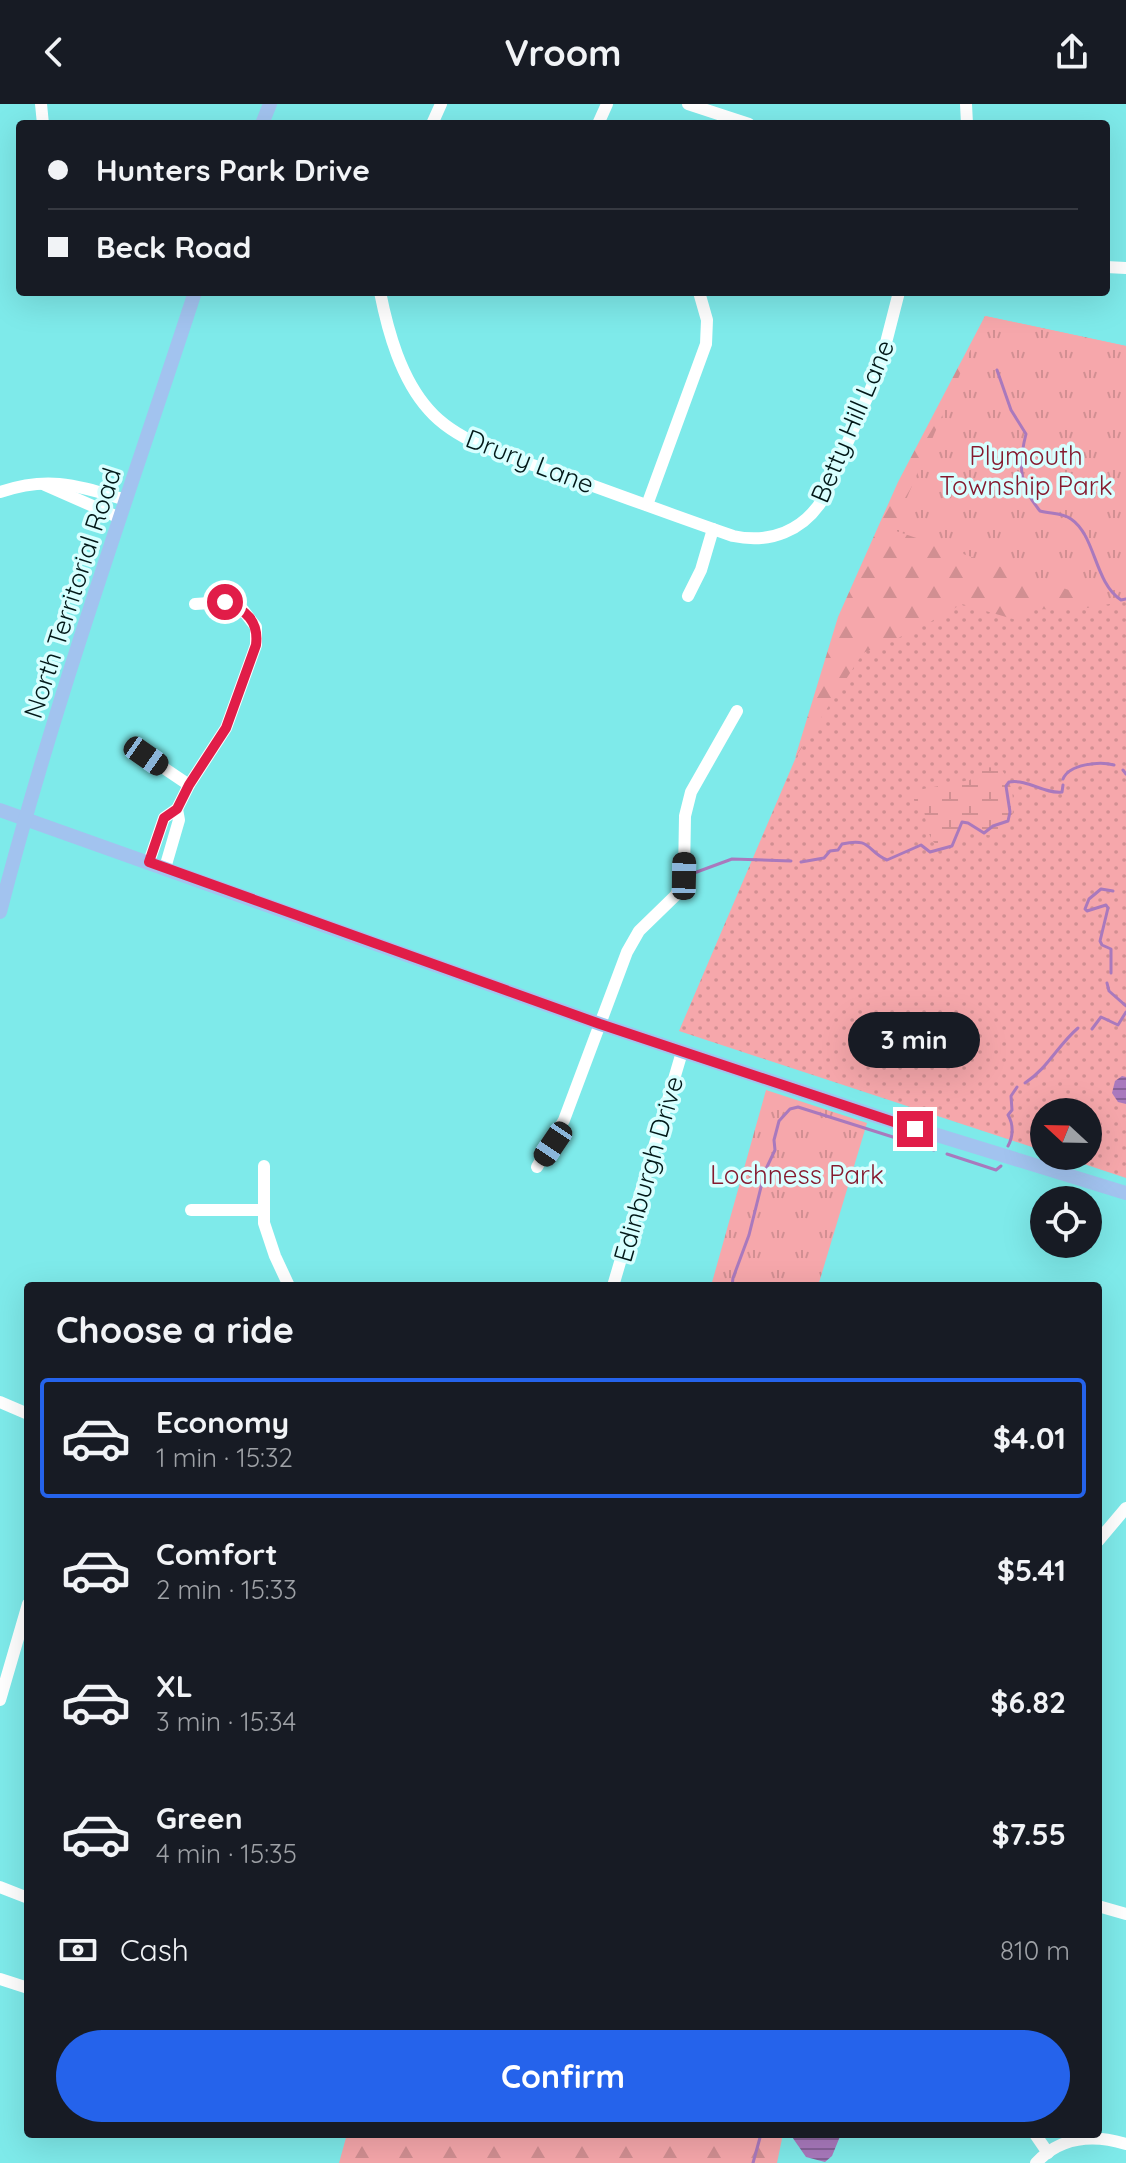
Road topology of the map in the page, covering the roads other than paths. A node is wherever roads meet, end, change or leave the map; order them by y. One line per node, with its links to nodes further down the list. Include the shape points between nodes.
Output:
1 (688, 104): 2 (street)
2 (737, 120)
3 (194, 296): 9 (main road, North Territorial Road)
4 (381, 296): 10 (street, Drury Lane, via 408,379 445,425 502,453)
5 (700, 296): 10 (street, via 706,344)
6 (898, 296): 12 (street, Betty Hill Lane, via 879,370 819,507 797,527 771,538 745,539)
7 (38, 482): 8 (street); 9 (street, via 70,483); 11 (street)
8 (0, 492)
9 (126, 500): 11 (main road, North Territorial Road)
10 (647, 505): 12 (street, Drury Lane)
11 (120, 518): 20 (main road, North Territorial Road)
12 (713, 529): 13 (street)
13 (688, 596)
14 (195, 604): 17 (street, via 225,602 243,610 256,627 257,639 226,728)
15 (737, 711): 24 (street, via 691,792 684,876 676,895 639,931)
16 (146, 756): 17 (street)
17 (189, 785): 18 (street)
18 (177, 809): 21 (street, via 164,818); 22 (street, via 179,820)
19 (0, 810): 20 (main road)
20 (25, 819): 21 (main road); 23 (main road, North Territorial Road)
21 (149, 862): 22 (main road)
22 (165, 868): 24 (main road)
23 (0, 912)
24 (600, 1024): 25 (main road); 27 (street, via 564,1120)
25 (682, 1052): 28 (main road); 32 (street, Edinburgh Drive)
26 (264, 1166): 30 (street)
27 (537, 1167)
28 (1126, 1193)
29 (191, 1210): 30 (street)
30 (262, 1210): 31 (street)
31 (287, 1282)
32 (614, 1282)
33 (0, 1402): 34 (street)
34 (24, 1412)
35 (1126, 1508): 36 (street)
36 (1102, 1536)
37 (24, 1618): 38 (street)
38 (0, 1700)
39 (0, 1887): 40 (street)
40 (24, 1896)
41 (1102, 1907): 42 (street)
42 (1126, 1914)
43 (0, 1979): 44 (street)
44 (24, 1987)
45 (1102, 2137): 48 (street)
46 (1038, 2138): 49 (street)
47 (1068, 2138): 49 (street)
48 (1126, 2144)
49 (1048, 2153): 50 (street)
50 (1036, 2163)

